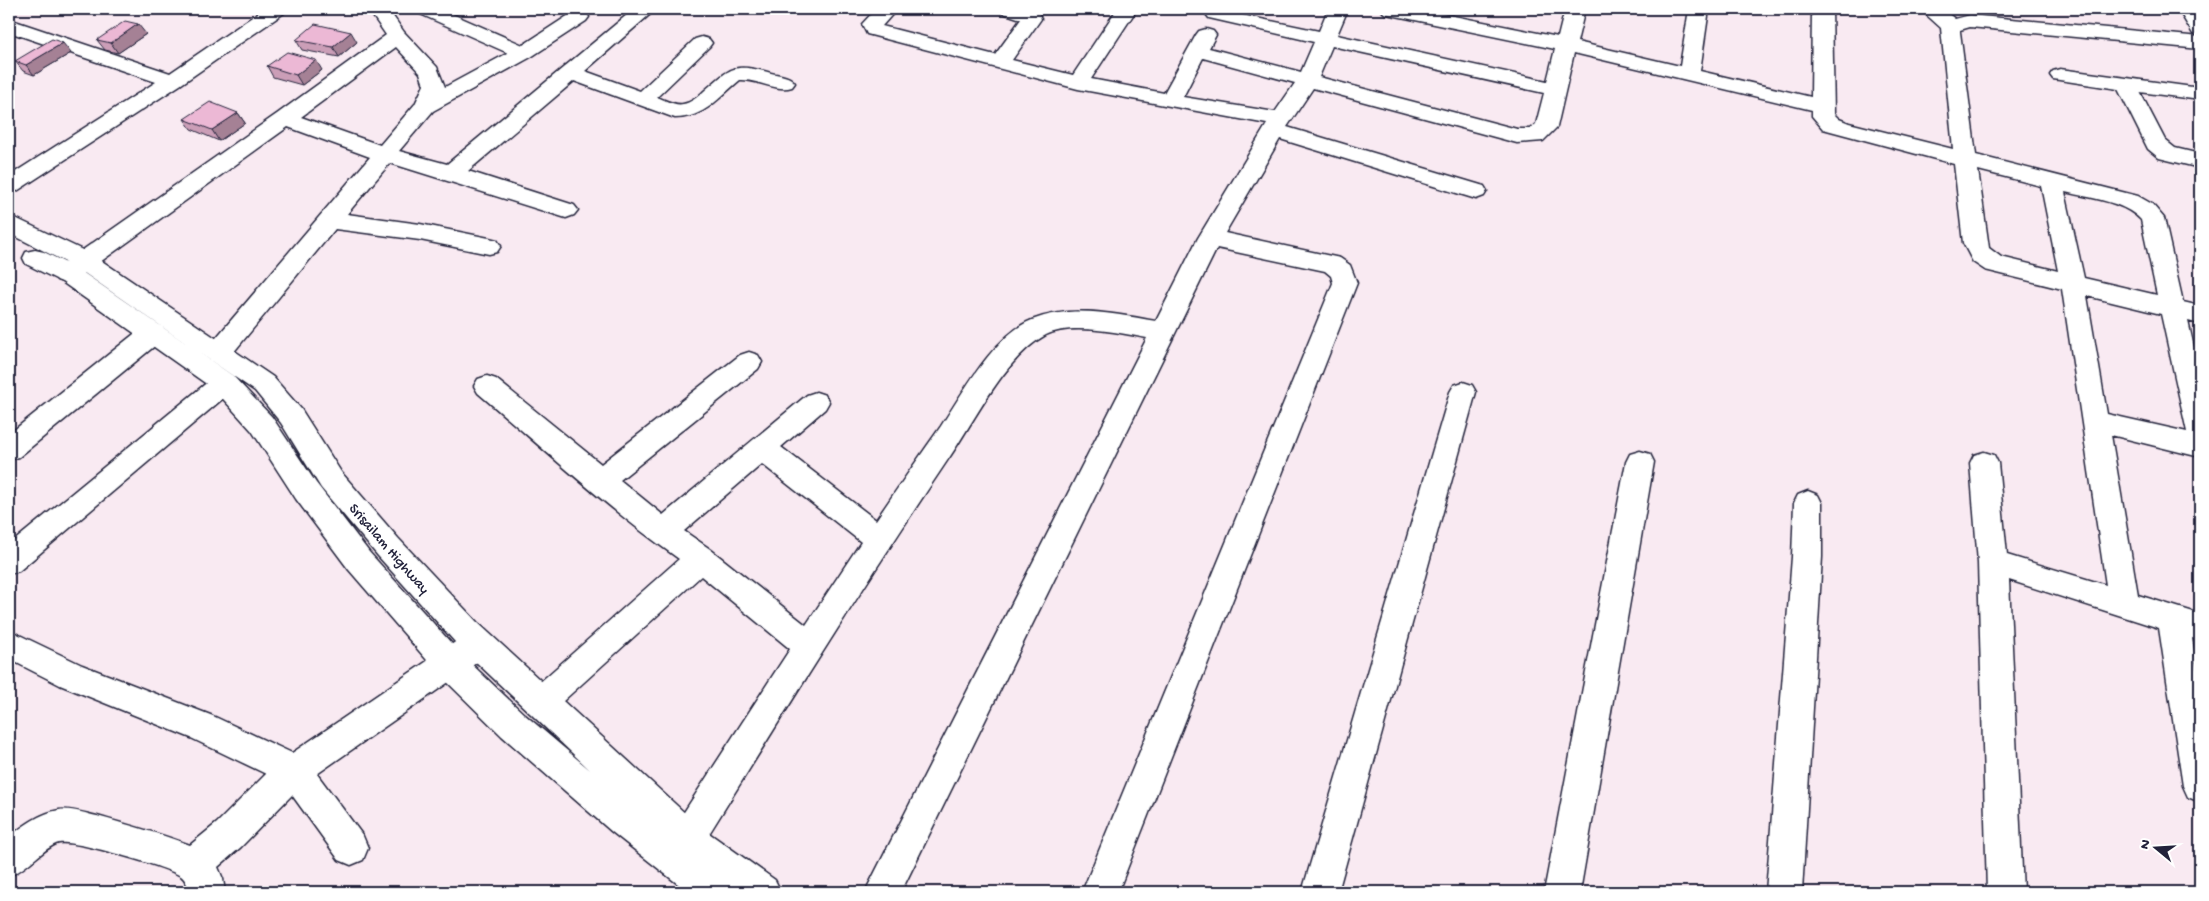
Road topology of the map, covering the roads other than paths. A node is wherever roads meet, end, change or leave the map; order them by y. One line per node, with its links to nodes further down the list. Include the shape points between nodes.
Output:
1 (277, 9): 31 (main road)
2 (424, 9): 25 (main road)
3 (646, 9): 27 (main road)
4 (887, 9): 26 (main road, via 872,24 874,30)
5 (1010, 9): 26 (main road, via 1028,13 1031,19)
6 (1127, 9): 33 (main road)
7 (1338, 9): 20 (main road)
8 (1391, 9): 23 (main road)
9 (1575, 9): 23 (main road)
10 (1699, 9): 28 (main road)
11 (1822, 9): 40 (main road)
12 (1930, 9): 18 (main road)
13 (2188, 9): 19 (main road)
14 (1217, 12): 20 (main road); 24 (main road)
15 (579, 17): 25 (main road)
16 (391, 18): 39 (main road, via 430,71 435,84); 41 (main road)
17 (9, 25): 31 (main road)
18 (1951, 26): 22 (main road, via 1970,21); 44 (main road)
19 (2200, 30)
20 (1325, 39): 30 (main road); 35 (main road)
21 (702, 43): 37 (main road)
22 (2200, 43)
23 (1566, 46): 28 (main road); 35 (main road)
24 (1199, 51): 30 (main road); 38 (main road)
25 (524, 53): 39 (main road)
26 (1000, 62): 33 (main road)
27 (570, 72): 37 (main road); 46 (main road)
28 (1690, 74): 40 (main road)
29 (2060, 75): 34 (main road)
30 (1308, 80): 35 (main road, via 1517,136 1535,136 1546,127); 42 (main road)
31 (173, 81): 48 (main road)
32 (785, 83): 37 (main road, via 739,73 696,108 686,112)
33 (1078, 83): 38 (main road)
34 (2125, 83): 36 (main road); 45 (main road, via 2156,144 2167,153)
35 (1556, 90)
36 (2200, 94)
37 (642, 98)
38 (1170, 101): 42 (main road)
39 (426, 106): 43 (main road)
40 (1822, 106): 44 (main road, via 1823,116 1831,124)
41 (285, 119): 43 (main road); 56 (main road)
42 (1277, 125): 49 (main road); 53 (main road)
43 (384, 154): 46 (main road); 51 (main road)
44 (1965, 161): 47 (main road); 57 (main road, via 1977,250 1985,260)
45 (2200, 161)
46 (451, 173): 50 (main road)
47 (2051, 181): 57 (main road); 58 (main road, via 2130,201 2144,209 2152,218)
48 (9, 186)
49 (1476, 191)
50 (566, 210)
51 (330, 220): 55 (main road, via 420,232); 62 (main road)
52 (9, 223): 56 (main road, Srisailam Highway)
53 (1210, 238): 60 (main road); 98 (main road, via 1331,264 1344,274 1345,282)
54 (9, 244): 56 (main road, Srisailam Highway)
55 (489, 246)
56 (75, 268): 61 (main road, Srisailam Highway); 62 (main road, Srisailam Highway)
57 (2073, 284): 58 (main road); 68 (main road)
58 (2171, 308): 59 (main road); 69 (main road)
59 (2200, 315)
60 (1164, 331): 78 (main road, via 1086,321 1041,326 1022,337 999,364); 97 (main road)
61 (153, 333): 64 (main road, Srisailam Highway); 72 (main road)
62 (219, 352): 85 (main road, Srisailam Highway, via 264,384 291,416 330,480)
63 (748, 362): 75 (main road)
64 (224, 383): 80 (main road); 87 (main road, Srisailam Highway, via 262,424 306,491 360,561)
65 (487, 386): 75 (main road)
66 (1463, 392): 99 (main road)
67 (816, 402): 71 (main road)
68 (2094, 422): 70 (main road); 82 (main road)
69 (2200, 431)
70 (2200, 446)
71 (762, 448): 77 (main road); 78 (main road)
72 (9, 449)
73 (1640, 462): 100 (main road)
74 (1984, 463): 81 (main road)
75 (600, 481): 77 (main road)
76 (1808, 504): 101 (main road)
77 (663, 532): 79 (main road)
78 (878, 538): 86 (main road)
79 (700, 558): 86 (main road); 88 (main road)
80 (9, 562)
81 (1993, 563): 82 (main road); 102 (main road)
82 (2124, 603): 83 (main road)
83 (2186, 622): 90 (main road)
84 (9, 644): 89 (main road, via 70,675 202,728)
85 (478, 644): 87 (main road); 88 (main road, Srisailam Highway)
86 (809, 646): 91 (main road)
87 (450, 664): 89 (main road); 95 (main road, Srisailam Highway, via 513,725 624,820)
88 (540, 702): 91 (main road, Srisailam Highway)
89 (294, 771): 92 (main road); 94 (main road, via 229,835)
90 (2200, 786)
91 (687, 838): 96 (main road, Srisailam Highway)
92 (351, 848)
93 (9, 859): 94 (main road, via 40,834 60,826 156,849)
94 (200, 878)
95 (716, 892)
96 (763, 892)
97 (883, 892)
98 (1100, 892)
99 (1320, 892)
100 (1562, 892)
101 (1784, 892)
102 (2006, 892)

